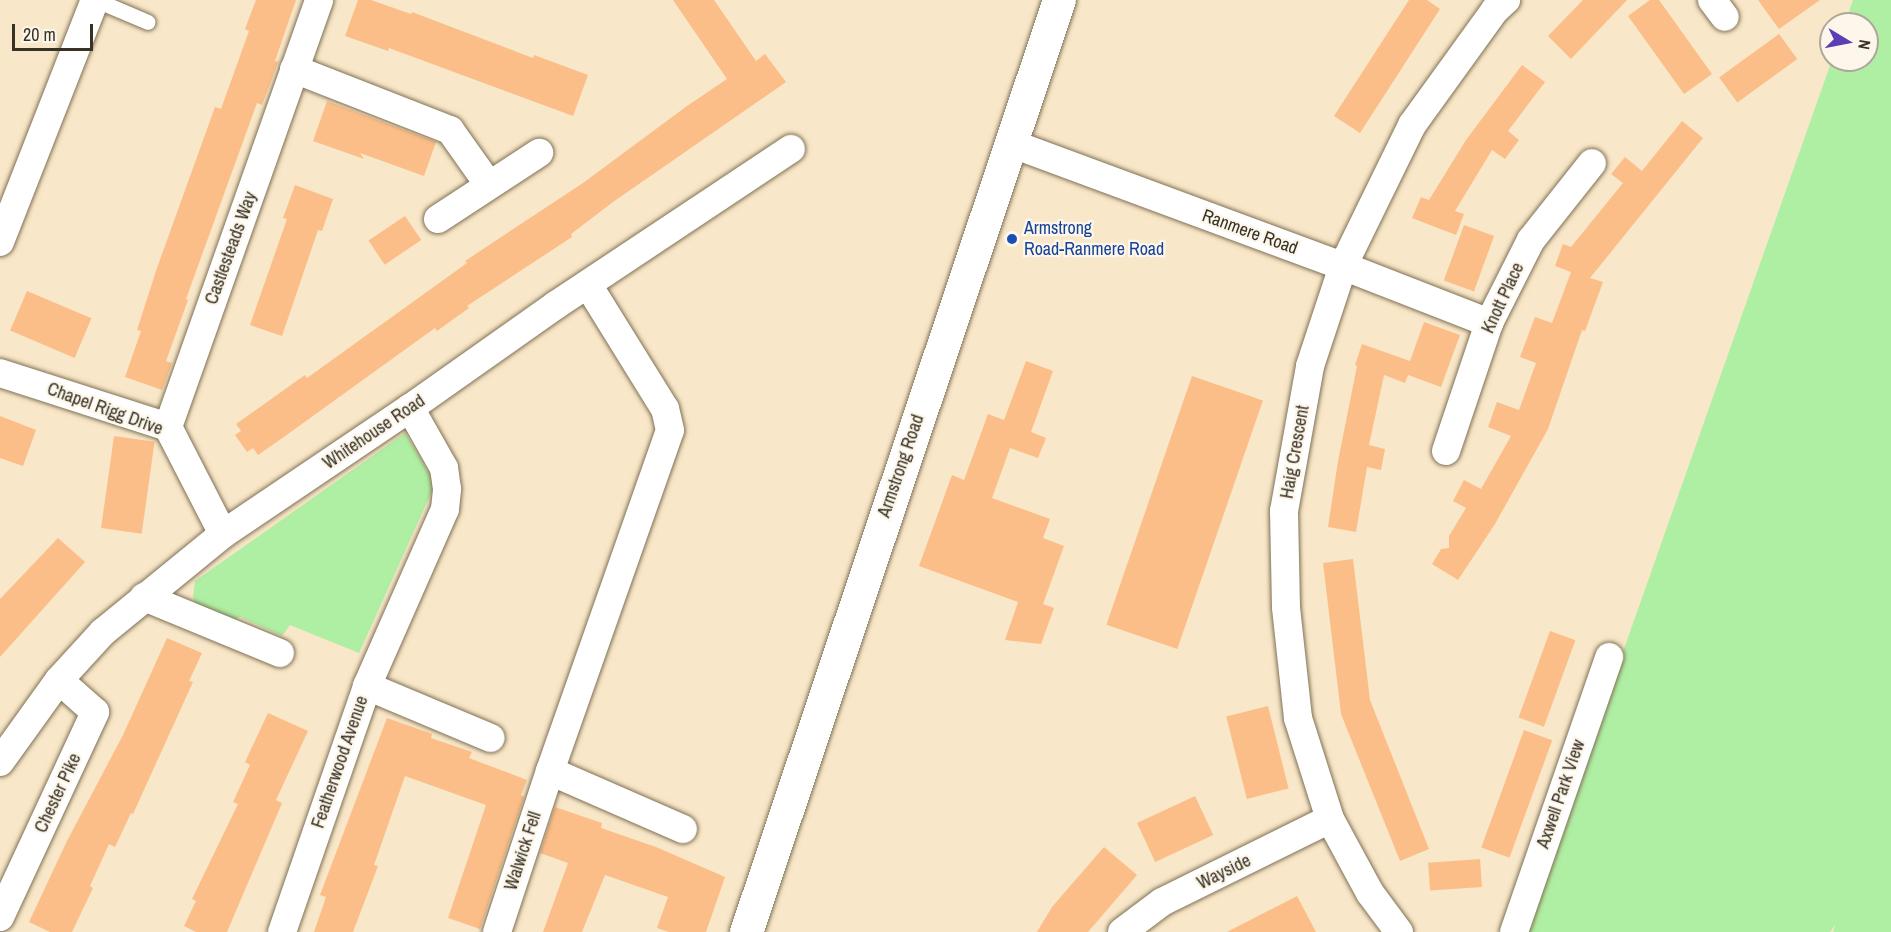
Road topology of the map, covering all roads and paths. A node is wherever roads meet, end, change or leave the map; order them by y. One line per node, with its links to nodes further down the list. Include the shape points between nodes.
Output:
1 (96, 0): 5 (lane); 13 (street)
2 (319, 0): 6 (street, Castlesteads Way)
3 (1059, 0): 7 (street, Armstrong Road)
4 (1506, 0): 14 (street, Haig Crescent, via 1412,125)
5 (148, 21)
6 (294, 69): 11 (street, via 450,130); 19 (street, Castlesteads Way)
7 (1010, 143): 14 (street, Ranmere Road); 35 (street, Armstrong Road)
8 (792, 149): 15 (street, Whitehouse Road)
9 (539, 153): 11 (street)
10 (1592, 163): 16 (street, Knott Place, via 1531,240)
11 (489, 186): 12 (street)
12 (438, 219)
13 (0, 242)
14 (1343, 266): 16 (street, Ranmere Road); 30 (street, Haig Crescent, via 1310,366 1284,511 1286,607 1298,718)
15 (588, 285): 18 (street, Whitehouse Road); 29 (street, Walwick Fell, via 665,409 670,430)
16 (1489, 324): 20 (street, Knott Place)
17 (0, 373): 19 (street, Chapel Rigg Drive)
18 (410, 408): 21 (street, Whitehouse Road); 26 (street, via 444,468 445,508)
19 (168, 427): 21 (street, Chapel Rigg Drive)
20 (1446, 451)
21 (223, 534): 22 (street, Whitehouse Road)
22 (144, 597): 23 (street); 25 (street, Whitehouse Road, via 103,632)
23 (280, 653)
24 (1609, 657): 38 (street, Axwell Park View)
25 (59, 680): 28 (street, Whitehouse Road); 32 (street, Chester Pike, via 95,712)
26 (367, 686): 27 (street, Featherwood Avenue); 33 (street, Featherwood Avenue)
27 (491, 738)
28 (0, 762)
29 (552, 765): 31 (street); 34 (street, Walwick Fell)
30 (1330, 819): 36 (street, Wayside, via 1161,902); 37 (street, Haig Crescent, via 1370,893)
31 (683, 829)
32 (0, 917)
33 (282, 932)
34 (497, 932)
35 (746, 932)
36 (1122, 932)
37 (1399, 932)
38 (1514, 932)

